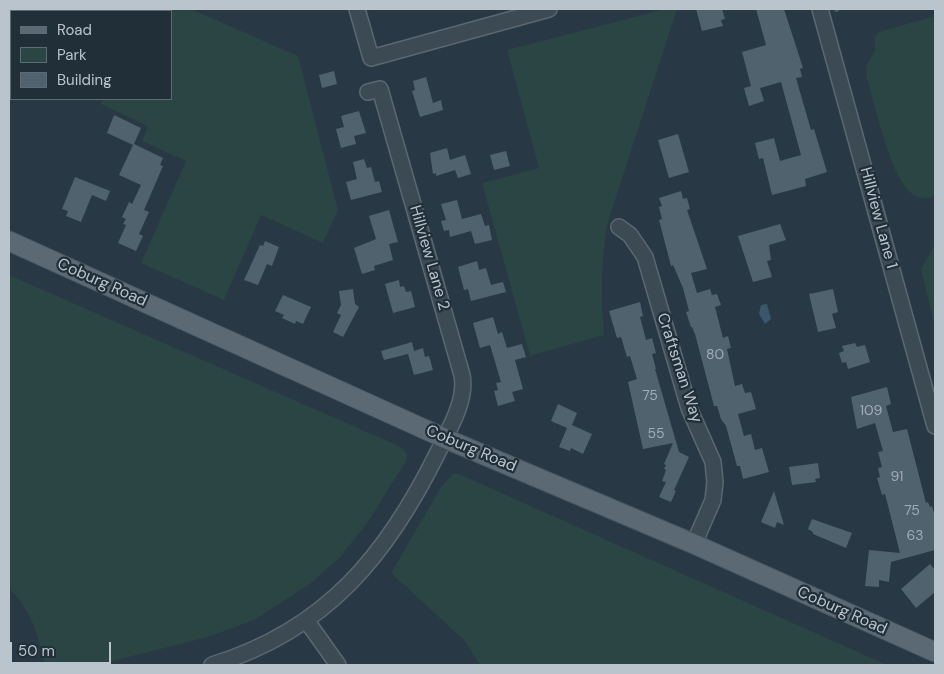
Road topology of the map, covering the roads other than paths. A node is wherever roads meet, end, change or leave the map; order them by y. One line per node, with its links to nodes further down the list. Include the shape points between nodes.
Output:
1 (357, 9): 2 (street, via 370,58)
2 (549, 9)
3 (820, 9): 7 (street, Hillview Lane 1)
4 (368, 92): 8 (street, Hillview Lane 2, via 380,89 462,376 463,393)
5 (619, 227): 9 (street, Craftsman Way, via 634,240 645,257 689,408 713,462 713,500)
6 (9, 241): 8 (main road, Coburg Road)
7 (935, 426)
8 (444, 438): 9 (main road, Coburg Road); 10 (street, via 408,509 383,546 352,582)
9 (694, 544): 11 (main road, Coburg Road)
10 (306, 620): 12 (street, via 258,647); 13 (street)
11 (935, 652)
12 (212, 665)
13 (338, 665)

